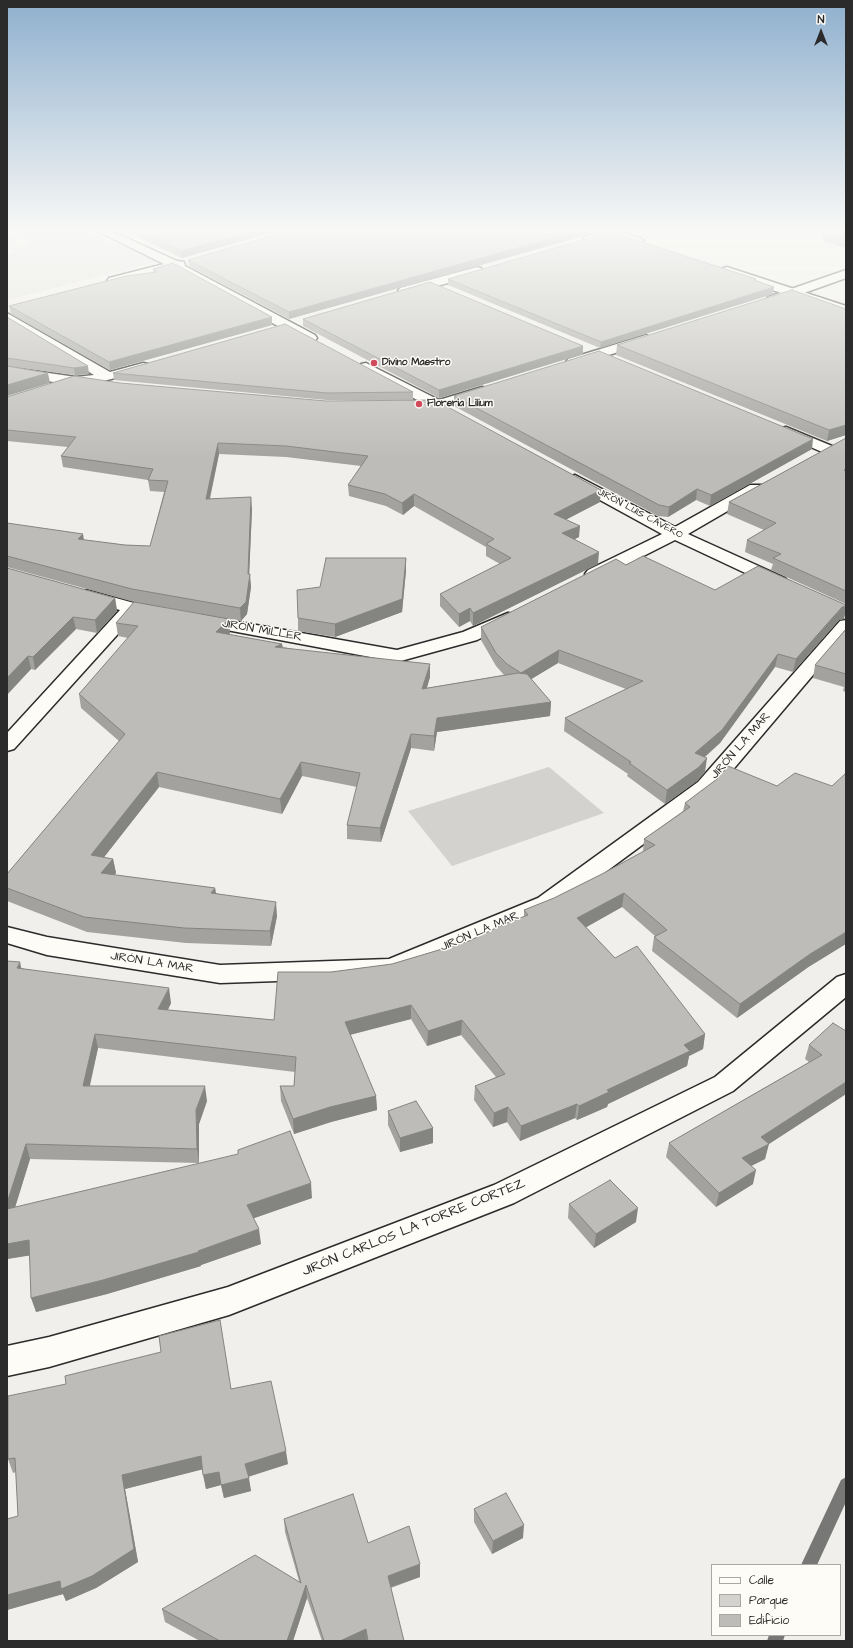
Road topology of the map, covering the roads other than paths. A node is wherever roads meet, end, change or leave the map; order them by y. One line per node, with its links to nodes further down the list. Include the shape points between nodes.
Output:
1 (251, 306): 6 (main road)
2 (833, 306): 3 (main road)
3 (846, 310)
4 (10, 311): 17 (main road)
5 (301, 321): 6 (main road)
6 (286, 325): 7 (main road); 9 (main road)
7 (271, 330)
8 (659, 335): 11 (main road)
9 (320, 344)
10 (577, 344): 11 (main road)
11 (599, 354): 13 (main road); 15 (main road)
12 (355, 362): 23 (main road)
13 (621, 363)
14 (153, 364): 17 (main road)
15 (562, 365)
16 (7, 371): 18 (main road)
17 (108, 377): 18 (main road)
18 (76, 381): 20 (main road); 21 (main road)
19 (497, 386): 23 (main road)
20 (122, 388)
21 (48, 390)
22 (398, 405): 23 (main road)
23 (438, 405): 24 (main road)
24 (459, 416)
25 (776, 427): 26 (main road, via 833,446)
26 (806, 460)
27 (563, 473): 29 (main road, JIRÓN LUIS CAVERO)
28 (772, 480): 29 (main road)
29 (675, 534): 30 (main road); 31 (main road, JIRÓN LUIS CAVERO)
30 (583, 580)
31 (796, 590)
32 (73, 591): 33 (main road, JIRÓN MILLER)
33 (132, 608): 34 (main road, JIRÓN MILLER, via 397,656 470,636); 36 (main road)
34 (520, 612)
35 (844, 616): 37 (main road, JIRÓN LA MAR, via 706,787 546,904 392,968 220,974 47,946)
36 (7, 744)
37 (7, 935)
38 (846, 983): 39 (main road, JIRÓN CARLOS LA TORRE CORTEZ, via 724,1084 504,1194 229,1301)
39 (7, 1362)

